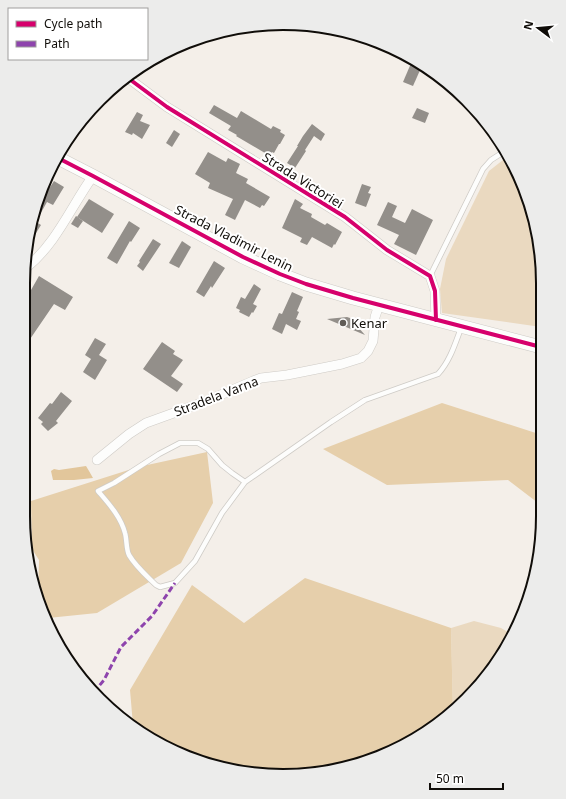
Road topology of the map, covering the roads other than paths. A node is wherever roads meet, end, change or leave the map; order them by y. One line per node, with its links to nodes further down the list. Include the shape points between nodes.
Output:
1 (131, 80): 6 (street, Strada Victoriei, via 167,107 345,217 387,250)
2 (500, 153): 6 (lane, via 483,169)
3 (62, 160): 4 (main road, Strada Vladimir Lenin)
4 (93, 176): 5 (street, via 46,248); 7 (main road, Strada Vladimir Lenin, via 243,257 280,274)
5 (31, 259)
6 (430, 276): 8 (street, via 435,292)
7 (379, 305): 8 (main road, Strada Vladimir Lenin); 11 (street, Stradela Varna, via 373,341 361,358 342,364 261,378 242,385 146,423)
8 (436, 320): 9 (main road, Strada Vladimir Lenin)
9 (461, 326): 10 (main road, Strada Vladimir Lenin); 12 (lane, via 450,357 438,374 365,400)
10 (536, 345)
11 (97, 460)
12 (245, 482): 12 (lane, via 222,514 195,561 175,583 160,587 138,568 128,554 125,533 118,517 98,491 180,443 198,443)

